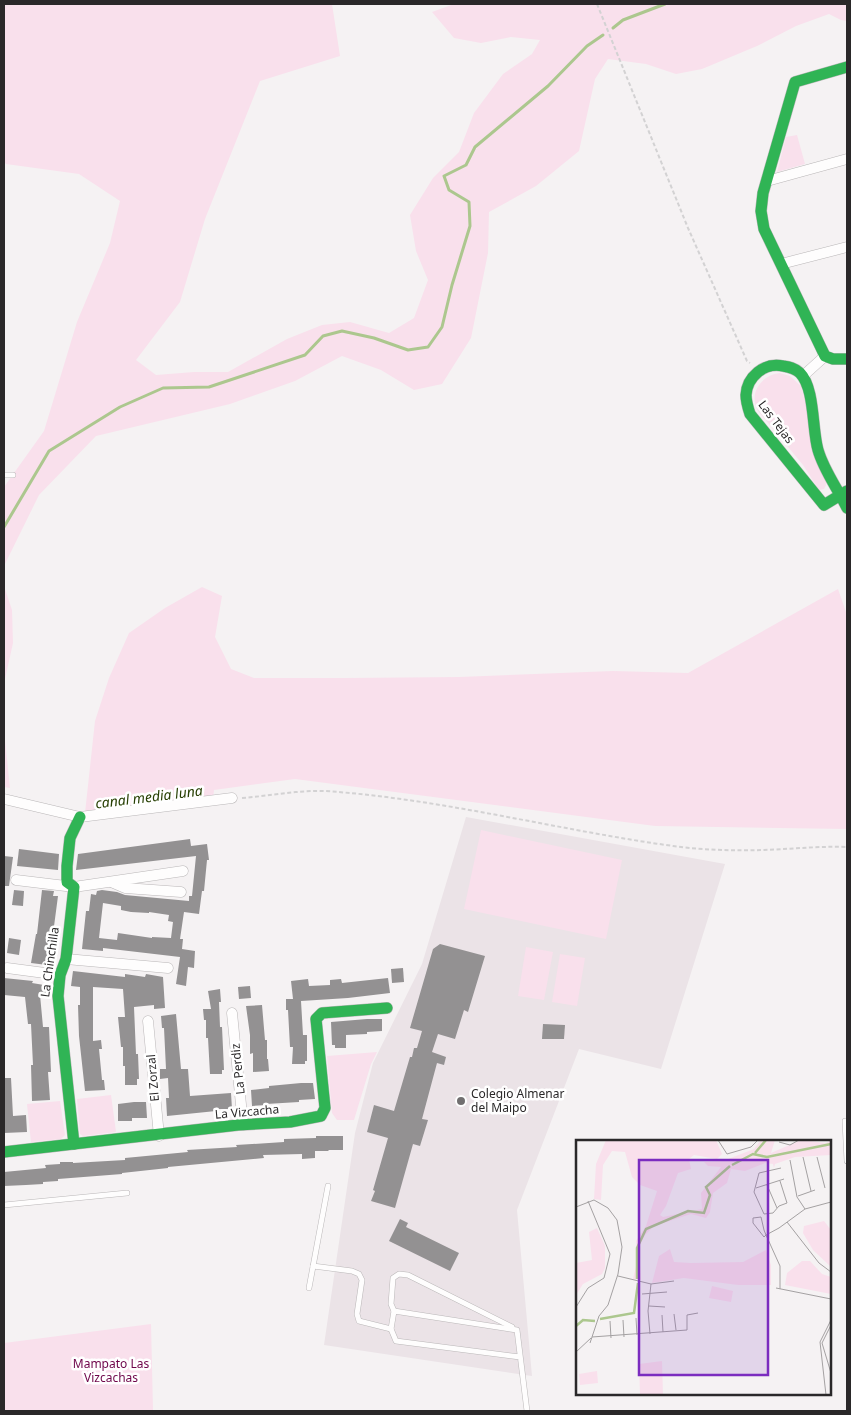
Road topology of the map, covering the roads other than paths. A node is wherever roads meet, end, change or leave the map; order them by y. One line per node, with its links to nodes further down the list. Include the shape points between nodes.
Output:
1 (847, 67): 3 (street, via 795,82)
2 (846, 162): 3 (street)
3 (767, 181): 5 (street, via 760,202 761,220)
4 (847, 247): 5 (street)
5 (781, 264): 6 (street)
6 (825, 356): 7 (street); 8 (street)
7 (847, 358)
8 (803, 376): 11 (street, Las Tejas, via 818,450 826,471); 11 (street, Las Tejas, via 780,364 761,369 747,386 747,408 824,505)
9 (4, 475): 10 (lane)
10 (13, 475)
11 (844, 493): 12 (street, Las Tejas)
12 (847, 508)
13 (232, 798): 15 (street)
14 (4, 799): 15 (street)
15 (80, 818): 19 (street, La Chinchilla, via 70,838 67,866 67,882)
16 (183, 871): 18 (street)
17 (16, 880): 19 (street)
18 (110, 882): 19 (street); 20 (street, via 125,888)
19 (74, 887): 21 (street, La Chinchilla)
20 (181, 892)
21 (66, 959): 23 (street); 24 (street, La Chinchilla)
22 (6, 968): 24 (street)
23 (168, 968)
24 (60, 975): 31 (street, La Chinchilla, via 58,1008)
25 (387, 1008): 29 (street, La Vizcacha, via 322,1013 316,1019 325,1108 321,1116)
26 (232, 1013): 29 (street, La Perdiz)
27 (148, 1021): 30 (street, El Zorzal)
28 (847, 1121): 33 (lane)
29 (243, 1125): 30 (street, La Vizcacha)
30 (159, 1136): 31 (street, La Vizcacha)
31 (74, 1144): 32 (street, La Vizcacha)
32 (4, 1152)
33 (847, 1162)
34 (328, 1186): 37 (lane)
35 (127, 1193): 36 (lane)
36 (4, 1205)
37 (313, 1266): 38 (lane); 40 (lane, via 359,1274 362,1280 360,1321)
38 (309, 1288)
39 (394, 1311): 40 (lane); 41 (lane); 41 (lane, via 391,1304 393,1278 399,1274 408,1275)
40 (391, 1329): 42 (lane, via 396,1341)
41 (517, 1330): 42 (lane)
42 (520, 1357): 43 (lane)
43 (527, 1411)

